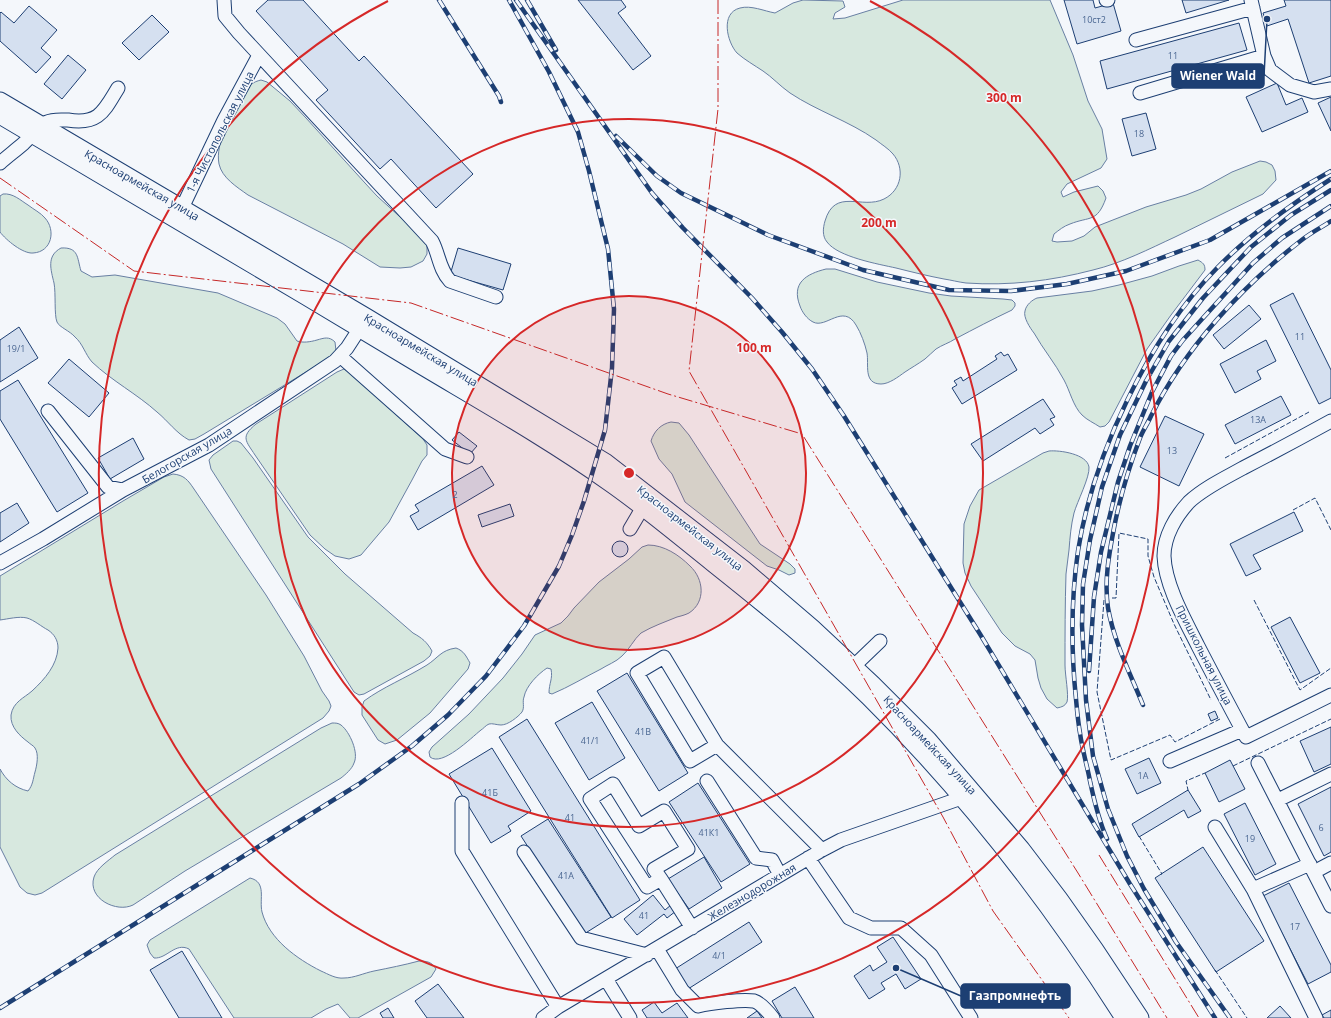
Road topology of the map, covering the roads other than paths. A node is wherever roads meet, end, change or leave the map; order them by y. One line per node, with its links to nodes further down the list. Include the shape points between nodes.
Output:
1 (224, 0): 4 (street, via 225,16)
2 (1252, 4): 3 (street); 5 (street)
3 (1136, 40)
4 (259, 55): 13 (street, 1-я Чистопольская улица, via 224,120); 14 (street, via 432,241 439,262 450,281)
5 (1264, 56): 7 (street, via 1270,70 1290,85 1314,92); 8 (street)
6 (118, 88): 11 (street, via 105,109 97,116 79,122 49,121)
7 (1331, 89)
8 (1140, 92)
9 (0, 101): 11 (main road, Красноармейская улица)
10 (0, 115): 11 (main road, Красноармейская улица)
11 (37, 130): 12 (street); 13 (main road, Красноармейская улица); 15 (main road, Красноармейская улица)
12 (0, 163)
13 (182, 208): 25 (main road, Красноармейская улица, via 605,462 743,569)
14 (496, 297)
15 (360, 328): 16 (street, Белогорская улица); 21 (main road, Красноармейская улица, via 554,446)
16 (340, 356): 19 (street, via 445,450); 20 (street, Белогорская улица, via 209,444)
17 (48, 411): 20 (street, via 108,487)
18 (1331, 421): 27 (street, Пришкольная улица, via 1228,477 1189,502 1170,529 1166,542 1166,572 1179,610)
19 (467, 458)
20 (123, 490): 23 (street, Белогорская улица)
21 (643, 507): 22 (street); 33 (main road, Красноармейская улица, via 846,675)
22 (630, 529)
23 (0, 563)
24 (880, 641): 25 (street)
25 (854, 666): 33 (main road, Красноармейская улица, via 908,719)
26 (1331, 695): 27 (street)
27 (1244, 734): 29 (street)
28 (716, 744): 28 (street, via 690,761 637,673 664,657); 37 (street)
29 (1170, 761)
30 (1258, 763): 34 (street)
31 (1331, 774): 34 (street)
32 (707, 781): 42 (street, via 756,858 772,860)
33 (968, 795): 37 (street, Железнодорожная, via 841,840); 54 (main road, Красноармейская улица); 55 (main road, Красноармейская улица, via 1021,849 1095,950)
34 (1278, 800): 41 (street)
35 (462, 803): 49 (street, via 462,851)
36 (1215, 827): 44 (street)
37 (822, 850): 39 (street, Железнодорожная)
38 (524, 852): 47 (street, via 582,938)
39 (808, 858): 42 (street, Железнодорожная); 53 (street, via 848,918 871,928 901,928 931,955)
40 (1331, 863): 41 (street)
41 (1312, 868): 44 (street); 45 (street)
42 (780, 875): 46 (street, Железнодорожная)
43 (661, 879): 43 (street, via 647,887 590,799 613,784 639,826 664,811 688,849 654,869); 46 (street)
44 (1253, 889): 56 (street)
45 (1331, 906)
46 (692, 928): 47 (street, Железнодорожная)
47 (652, 952): 48 (street, Железнодорожная); 52 (street, via 698,1006 710,1003 756,1002)
48 (606, 979): 49 (street, Железнодорожная); 51 (street)
49 (558, 1008): 50 (street, Железнодорожная)
50 (543, 1018)
51 (630, 1018)
52 (773, 1018)
53 (971, 1018)
54 (1124, 1018)
55 (1140, 1018)
56 (1316, 1018)

